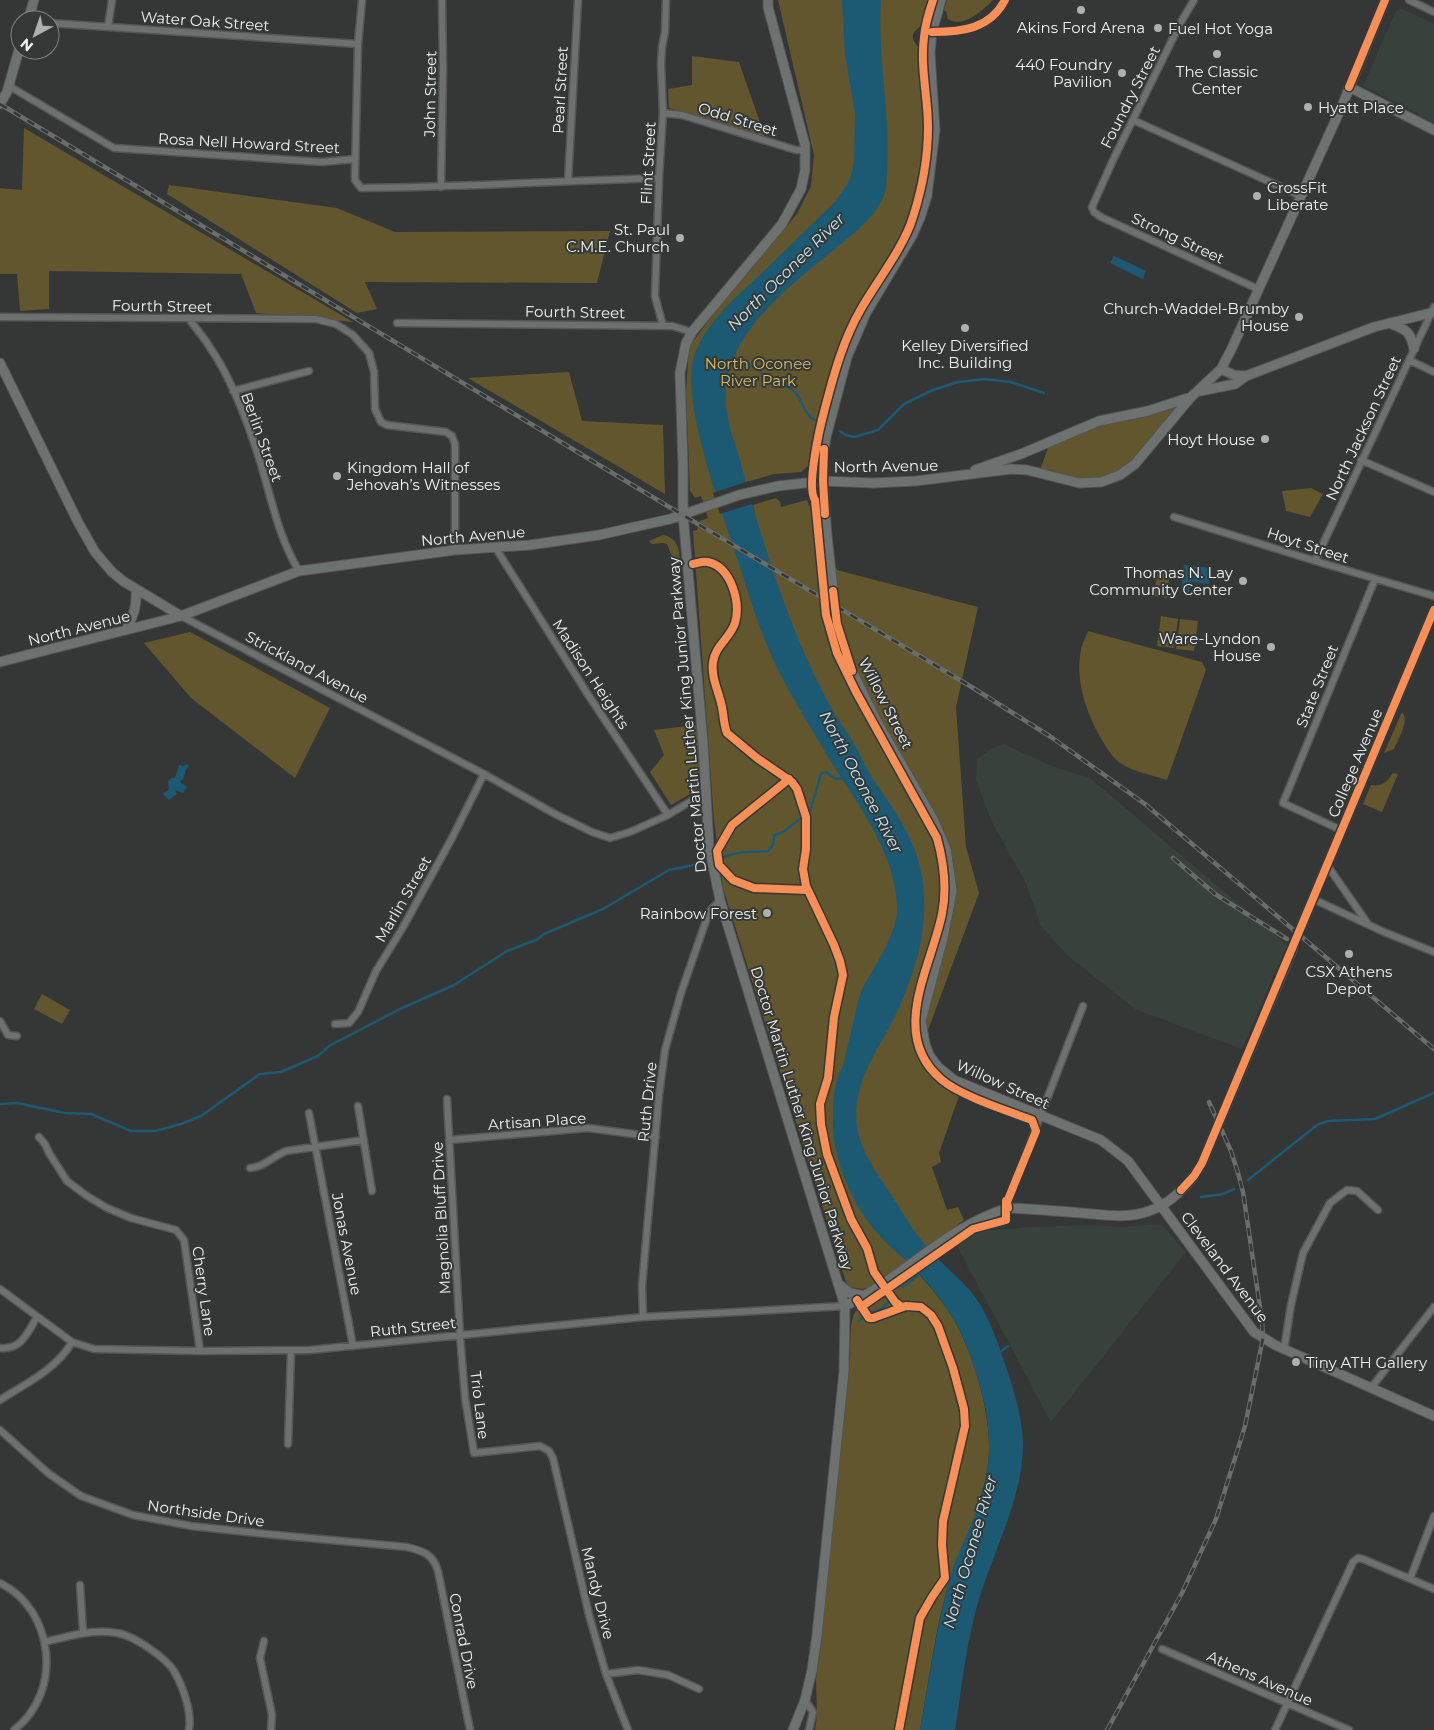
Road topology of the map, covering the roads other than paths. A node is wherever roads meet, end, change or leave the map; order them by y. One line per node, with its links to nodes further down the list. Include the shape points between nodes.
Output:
1 (112, 0): 14 (street)
2 (362, 0): 16 (street)
3 (442, 0): 28 (street, John Street)
4 (578, 0): 27 (street, Pearl Street)
5 (666, 0): 21 (street, Flint Street, via 661,64)
6 (768, 0): 24 (street, Doctor Martin Luther King Junior Parkway)
7 (941, 0): 15 (street, Willow Street)
8 (1005, 0): 15 (street, via 992,17 975,28)
9 (1194, 0): 22 (street, Foundry Street)
10 (1385, 0): 18 (street, North Avenue)
11 (1409, 0): 12 (street)
12 (1434, 12)
13 (60, 24): 14 (street, Water Oak Street)
14 (108, 27): 16 (street, Water Oak Street)
15 (932, 32): 50 (street, Willow Street, via 930,53 935,130 927,196 912,236 866,313 847,357 826,437)
16 (358, 44): 25 (street)
17 (16, 60): 19 (street)
18 (1349, 87): 23 (street); 29 (street, North Avenue)
19 (8, 89): 20 (street); 25 (street, Rosa Nell Howard Street, via 114,148 322,162)
20 (0, 104)
21 (663, 113): 24 (street, Odd Street, via 682,115); 26 (street, Flint Street)
22 (1133, 120): 29 (street); 30 (street, Foundry Street)
23 (1434, 130)
24 (805, 150): 38 (street, Doctor Martin Luther King Junior Parkway, via 801,189 782,224)
25 (355, 159): 28 (street, Rosa Nell Howard Street, via 355,180 361,188)
26 (659, 178): 27 (street, Rosa Nell Howard Street); 37 (street, Flint Street, via 655,296)
27 (568, 180): 28 (street, Rosa Nell Howard Street)
28 (441, 187)
29 (1301, 196): 31 (street, North Avenue)
30 (1092, 207): 31 (street, Strong Street, via 1101,217)
31 (1258, 289): 42 (street, North Avenue)
32 (1433, 310): 36 (street); 39 (street, North Jackson Street)
33 (0, 317): 34 (street, Fourth Street)
34 (188, 318): 46 (street, Berlin Street, via 210,347); 55 (street, Fourth Street, via 316,320 336,324 350,333 369,354 374,372 375,409 382,422 446,432 452,436 455,444)
35 (398, 323): 37 (street, Fourth Street)
36 (1388, 323): 39 (street, via 1409,334); 45 (street)
37 (663, 326): 38 (street, Fourth Street)
38 (692, 332): 52 (street, Doctor Martin Luther King Junior Parkway, via 686,343 680,373)
39 (1414, 349): 40 (street, North Jackson Street)
40 (1409, 360): 44 (street); 48 (street, North Jackson Street)
41 (0, 363): 59 (street, Strickland Avenue, via 87,541 112,572)
42 (1221, 369): 45 (street, via 1234,376); 47 (street, North Avenue)
43 (309, 371): 46 (street)
44 (1434, 372)
45 (1246, 376): 47 (street, via 1235,384)
46 (233, 392): 57 (street, Berlin Street, via 258,456 284,541)
47 (1194, 394): 49 (street, North Avenue, via 1148,411 1099,421); 49 (street, North Avenue, via 1135,464 1120,475 1101,482 1078,483 1011,469)
48 (1361, 460): 51 (street); 56 (street, North Jackson Street)
49 (956, 477): 50 (street, North Avenue, via 873,483)
50 (823, 481): 52 (street, North Avenue, via 739,495); 83 (street, Willow Street, via 837,624 853,673 946,849 952,891 922,1021 925,1044 938,1067 954,1080)
51 (1434, 492)
52 (683, 514): 54 (street, North Avenue, via 599,535); 66 (street, Doctor Martin Luther King Junior Parkway)
53 (1174, 517): 56 (street, Hoyt Street)
54 (495, 547): 55 (street, North Avenue); 67 (street, Madison Heights)
55 (455, 550): 57 (street, North Avenue)
56 (1315, 561): 58 (street, Hoyt Street)
57 (299, 570): 62 (street, North Avenue)
58 (1375, 579): 60 (street, Hoyt Street); 68 (street, State Street, via 1283,803)
59 (136, 589): 62 (street, Strickland Avenue); 63 (street, via 137,604)
60 (1434, 596)
61 (1434, 610): 68 (street, College Avenue)
62 (181, 616): 63 (street, North Avenue); 65 (street, Strickland Avenue)
63 (126, 630): 64 (street, North Avenue)
64 (0, 662)
65 (484, 774): 67 (street, Strickland Avenue, via 555,814 610,838); 78 (street, Marlin Street, via 402,929 376,971 358,1012 349,1023)
66 (706, 792): 67 (street, Strickland Avenue); 71 (street, Doctor Martin Luther King Junior Parkway, via 709,846)
67 (668, 815)
68 (1342, 830): 69 (street, College Avenue)
69 (1327, 865): 70 (street, College Avenue); 72 (street)
70 (1313, 899): 72 (street); 73 (street, College Avenue)
71 (720, 900): 84 (street, Ruth Drive, via 709,912 665,1050); 94 (street, Doctor Martin Luther King Junior Parkway)
72 (1369, 926): 75 (street)
73 (1301, 927)
74 (1293, 948): 91 (street, via 1202,1164 1182,1190)
75 (1434, 952)
76 (1083, 1006): 83 (street)
77 (0, 1021): 79 (street, via 8,1035)
78 (335, 1024)
79 (17, 1036)
80 (447, 1099): 87 (street, Magnolia Bluff Drive)
81 (358, 1106): 86 (street)
82 (309, 1112): 88 (street, Jonas Avenue)
83 (1041, 1116): 91 (street, Willow Street, via 1113,1148 1128,1161); 92 (street, via 1007,1202)
84 (656, 1137): 87 (street, Artisan Place, via 588,1128); 100 (street, Ruth Drive, via 642,1286)
85 (39, 1138): 106 (street, Cherry Lane, via 67,1181 87,1196 130,1218 176,1230 184,1240)
86 (364, 1140): 88 (street); 90 (street)
87 (449, 1140): 101 (street, Magnolia Bluff Drive)
88 (316, 1147): 89 (street, via 276,1155 259,1167); 103 (street, Jonas Avenue)
89 (250, 1168)
90 (372, 1191)
91 (1161, 1205): 92 (street, via 1138,1214 1116,1215); 105 (street, Cleveland Avenue, via 1254,1332)
92 (1008, 1208): 96 (street, via 980,1218 946,1239)
93 (1378, 1210): 105 (street, via 1357,1191 1347,1190 1330,1202 1303,1253)
94 (838, 1284): 96 (street, via 850,1293); 97 (street, Doctor Martin Luther King Junior Parkway)
95 (0, 1290): 99 (street, Ruth Street)
96 (866, 1296): 97 (street)
97 (845, 1306): 100 (street, Ruth Street); 126 (street, Doctor Martin Luther King Junior Parkway, via 844,1371 817,1635)
98 (1434, 1306): 108 (street)
99 (37, 1317): 102 (street, Ruth Street); 104 (street, via 20,1343 9,1349)
100 (644, 1317): 101 (street, Ruth Street)
101 (460, 1335): 103 (street, Ruth Street); 113 (street, Trio Lane, via 474,1453 540,1446)
102 (72, 1342): 106 (street, Ruth Street, via 94,1348); 109 (street, via 68,1350 43,1373)
103 (353, 1346): 107 (street, Ruth Street)
104 (0, 1348)
105 (1284, 1350): 108 (street, Cleveland Avenue)
106 (200, 1351): 107 (street, Ruth Street)
107 (291, 1351): 112 (street)
108 (1371, 1388): 110 (street, Cleveland Avenue)
109 (0, 1400)
110 (1434, 1416)
111 (0, 1430): 115 (street, Northside Drive, via 48,1473 81,1496 133,1515 191,1526 407,1547)
112 (288, 1444)
113 (553, 1458): 124 (street, Mandy Drive)
114 (1434, 1516): 116 (street)
115 (432, 1557): 131 (street, Conrad Drive, via 438,1571)
116 (1410, 1579): 119 (street); 127 (street, via 1363,1559 1358,1558 1351,1564)
117 (0, 1583): 122 (street, via 22,1599 37,1619)
118 (80, 1586): 120 (street)
119 (1434, 1589)
120 (83, 1632): 122 (street); 129 (street, via 119,1633 144,1644 173,1670 184,1695)
121 (264, 1641): 130 (street, via 260,1658 272,1715)
122 (45, 1642): 128 (street, via 48,1659 46,1677 38,1702)
123 (1162, 1649): 127 (street, Athens Avenue)
124 (606, 1674): 125 (street, via 638,1670 668,1675); 132 (street, Mandy Drive)
125 (699, 1689)
126 (805, 1700): 133 (street, Doctor Martin Luther King Junior Parkway); 134 (street, via 812,1712)
127 (1287, 1703): 135 (street); 136 (street, Athens Avenue)
128 (14, 1730)
129 (189, 1730)
130 (271, 1730)
131 (470, 1730)
132 (628, 1730)
133 (792, 1730)
134 (809, 1730)
135 (1275, 1730)
136 (1349, 1730)

